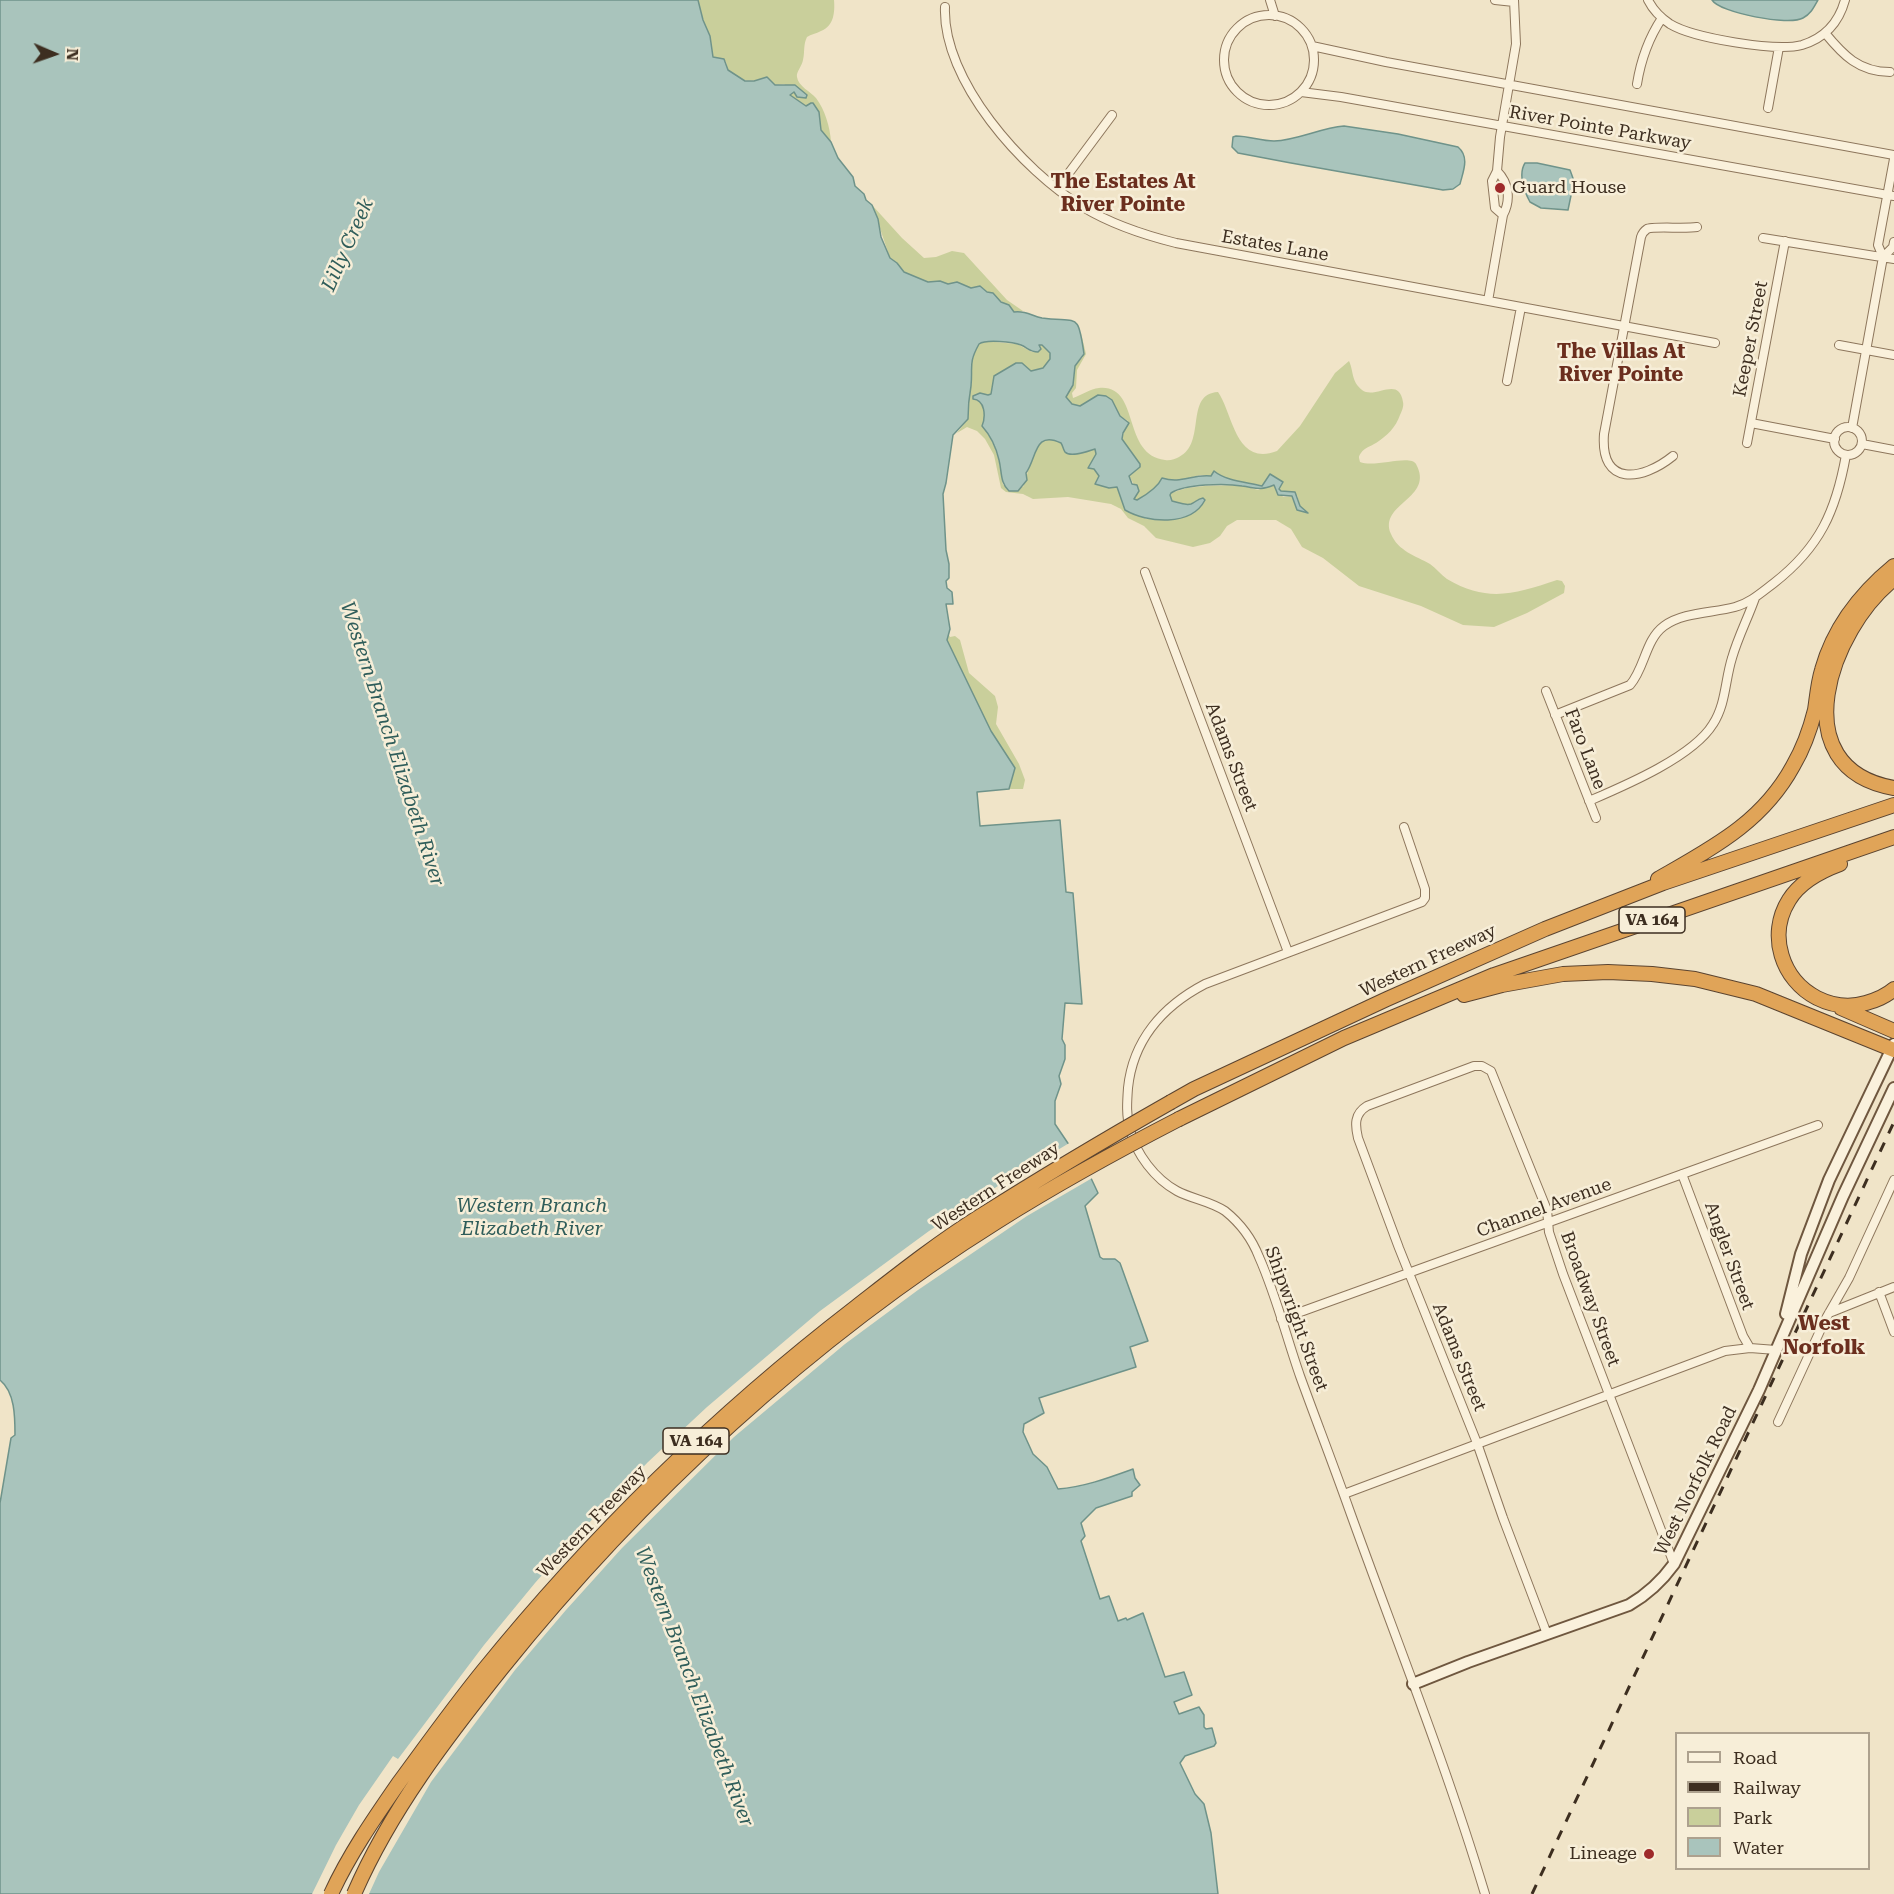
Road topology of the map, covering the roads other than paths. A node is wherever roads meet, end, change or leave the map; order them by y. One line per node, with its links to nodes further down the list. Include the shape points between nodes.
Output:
1 (1270, 0): 7 (street)
2 (1495, 0): 5 (street)
3 (1648, 0): 8 (street)
4 (1845, 0): 9 (street, via 1837,21)
5 (1514, 1): 13 (street, via 1516,44)
6 (945, 7): 21 (street, Estates Lane, via 944,24 950,46 982,110 1005,140)
7 (1275, 16): 10 (street, via 1298,26); 15 (street, via 1254,18 1230,38 1225,59 1229,80 1243,96 1262,105 1283,103)
8 (1662, 18): 11 (street, via 1705,36); 14 (street, via 1646,46)
9 (1825, 33): 11 (street, via 1801,45); 12 (street, via 1849,60 1878,72)
10 (1312, 46): 13 (street, River Pointe Parkway); 15 (street, via 1312,75)
11 (1779, 47): 16 (street)
12 (1890, 72)
13 (1510, 84): 18 (street); 19 (street, River Pointe Parkway)
14 (1637, 84)
15 (1301, 92): 18 (street, River Pointe Parkway)
16 (1768, 108)
17 (1112, 115): 21 (street)
18 (1502, 126): 20 (street); 22 (street, River Pointe Parkway)
19 (1894, 157): 22 (street)
20 (1497, 171): 23 (street, via 1492,181 1494,201); 23 (street, via 1506,179 1509,205)
21 (1057, 189): 30 (street, Estates Lane, via 1083,207 1131,230 1176,243)
22 (1891, 195): 28 (street, via 1878,245)
23 (1503, 215): 30 (street)
24 (1697, 227): 32 (street, via 1645,230)
25 (1763, 238): 26 (street)
26 (1785, 241): 28 (street); 38 (street, Keeper Street)
27 (1894, 242): 28 (street)
28 (1883, 257): 29 (street); 35 (street)
29 (1894, 259)
30 (1488, 301): 31 (street, Estates Lane)
31 (1521, 307): 32 (street, Estates Lane); 37 (street)
32 (1623, 326): 33 (street, Estates Lane); 45 (street, via 1604,434 1606,459 1624,475 1638,475)
33 (1715, 343)
34 (1839, 345): 35 (street)
35 (1866, 350): 36 (street); 39 (street)
36 (1894, 355)
37 (1507, 381)
38 (1751, 423): 40 (street); 41 (street, Keeper Street)
39 (1852, 428): 40 (street, via 1841,430); 42 (street, via 1861,436)
40 (1835, 439): 44 (street, via 1836,447)
41 (1748, 443)
42 (1862, 444): 43 (street); 44 (street, via 1854,454)
43 (1894, 450)
44 (1846, 455): 49 (street, via 1834,506 1816,540 1794,567)
45 (1673, 456)
46 (1894, 566): 59 (highway, via 1863,594 1837,632 1822,671 1803,747 1767,804 1719,844)
47 (1145, 572): 60 (street, Adams Street)
48 (1894, 579): 52 (highway, via 1859,614 1845,639 1830,680 1826,711 1829,735 1848,766 1870,781)
49 (1755, 597): 51 (street, via 1736,607 1663,627 1649,645 1630,685); 53 (street, via 1732,657 1720,711 1704,737 1623,787)
50 (1546, 691): 51 (street, Faro Lane)
51 (1556, 714): 53 (street, Faro Lane)
52 (1894, 788)
53 (1589, 801): 55 (street, Faro Lane)
54 (1894, 805): 59 (highway, Western Freeway / VA 164)
55 (1596, 818)
56 (1404, 827): 60 (street, Shipwright Street, via 1425,898)
57 (1894, 837): 63 (highway, Western Freeway / VA 164, via 1494,975)
58 (1894, 845): 62 (highway, via 1817,874 1797,890 1783,912 1779,946 1786,968 1800,988)
59 (1631, 895): 87 (highway, Western Freeway / VA 164, bridge, via 1500,947 1171,1102 977,1218 811,1341 684,1453 565,1574 474,1683 368,1827)
60 (1288, 952): 76 (street, Shipwright Street, via 1205,984 1170,1006 1150,1029 1134,1057 1127,1105 1138,1152 1157,1175 1176,1190 1225,1212 1244,1230 1260,1257)
61 (1894, 989): 62 (highway, via 1861,1005)
62 (1834, 1005): 64 (highway)
63 (1413, 1010): 65 (highway, via 1502,985 1563,974 1652,974 1747,991); 88 (highway, Western Freeway / VA 164, bridge, via 1334,1043 1077,1172 928,1268 781,1382 624,1528 528,1636 465,1714 411,1791)
64 (1894, 1031)
65 (1893, 1048): 78 (street, West Norfolk Road, via 1825,1190 1801,1254)
66 (1894, 1088): 78 (street, West Norfolk Road)
67 (1378, 1102): 71 (street, Broadway Street, via 1465,1069 1482,1066 1491,1071); 72 (street, Adams Street, via 1361,1110 1355,1121 1356,1129)
68 (1818, 1125): 69 (street, Channel Avenue)
69 (1682, 1174): 71 (street, Channel Avenue); 79 (street, Angler Street)
70 (1894, 1180): 75 (street)
71 (1548, 1222): 72 (street, Channel Avenue); 80 (street, Broadway Street)
72 (1409, 1273): 76 (street, Channel Avenue); 82 (street, Adams Street)
73 (1894, 1287): 74 (street)
74 (1880, 1292): 75 (street); 77 (street)
75 (1829, 1313): 81 (street)
76 (1281, 1319): 83 (street, Shipwright Street)
77 (1894, 1332)
78 (1777, 1346): 79 (street); 84 (street, West Norfolk Road)
79 (1750, 1348): 80 (street, via 1725,1351)
80 (1608, 1394): 82 (street); 84 (street, Broadway Street)
81 (1778, 1422)
82 (1477, 1443): 83 (street); 85 (street, Adams Street)
83 (1344, 1494): 86 (street, Shipwright Street)
84 (1674, 1564): 85 (street, West Norfolk Road, via 1657,1586 1637,1600)
85 (1547, 1634): 86 (street, West Norfolk Road)
86 (1413, 1684): 89 (street, Shipwright Street)
87 (331, 1894)
88 (354, 1894)
89 (1485, 1894)

